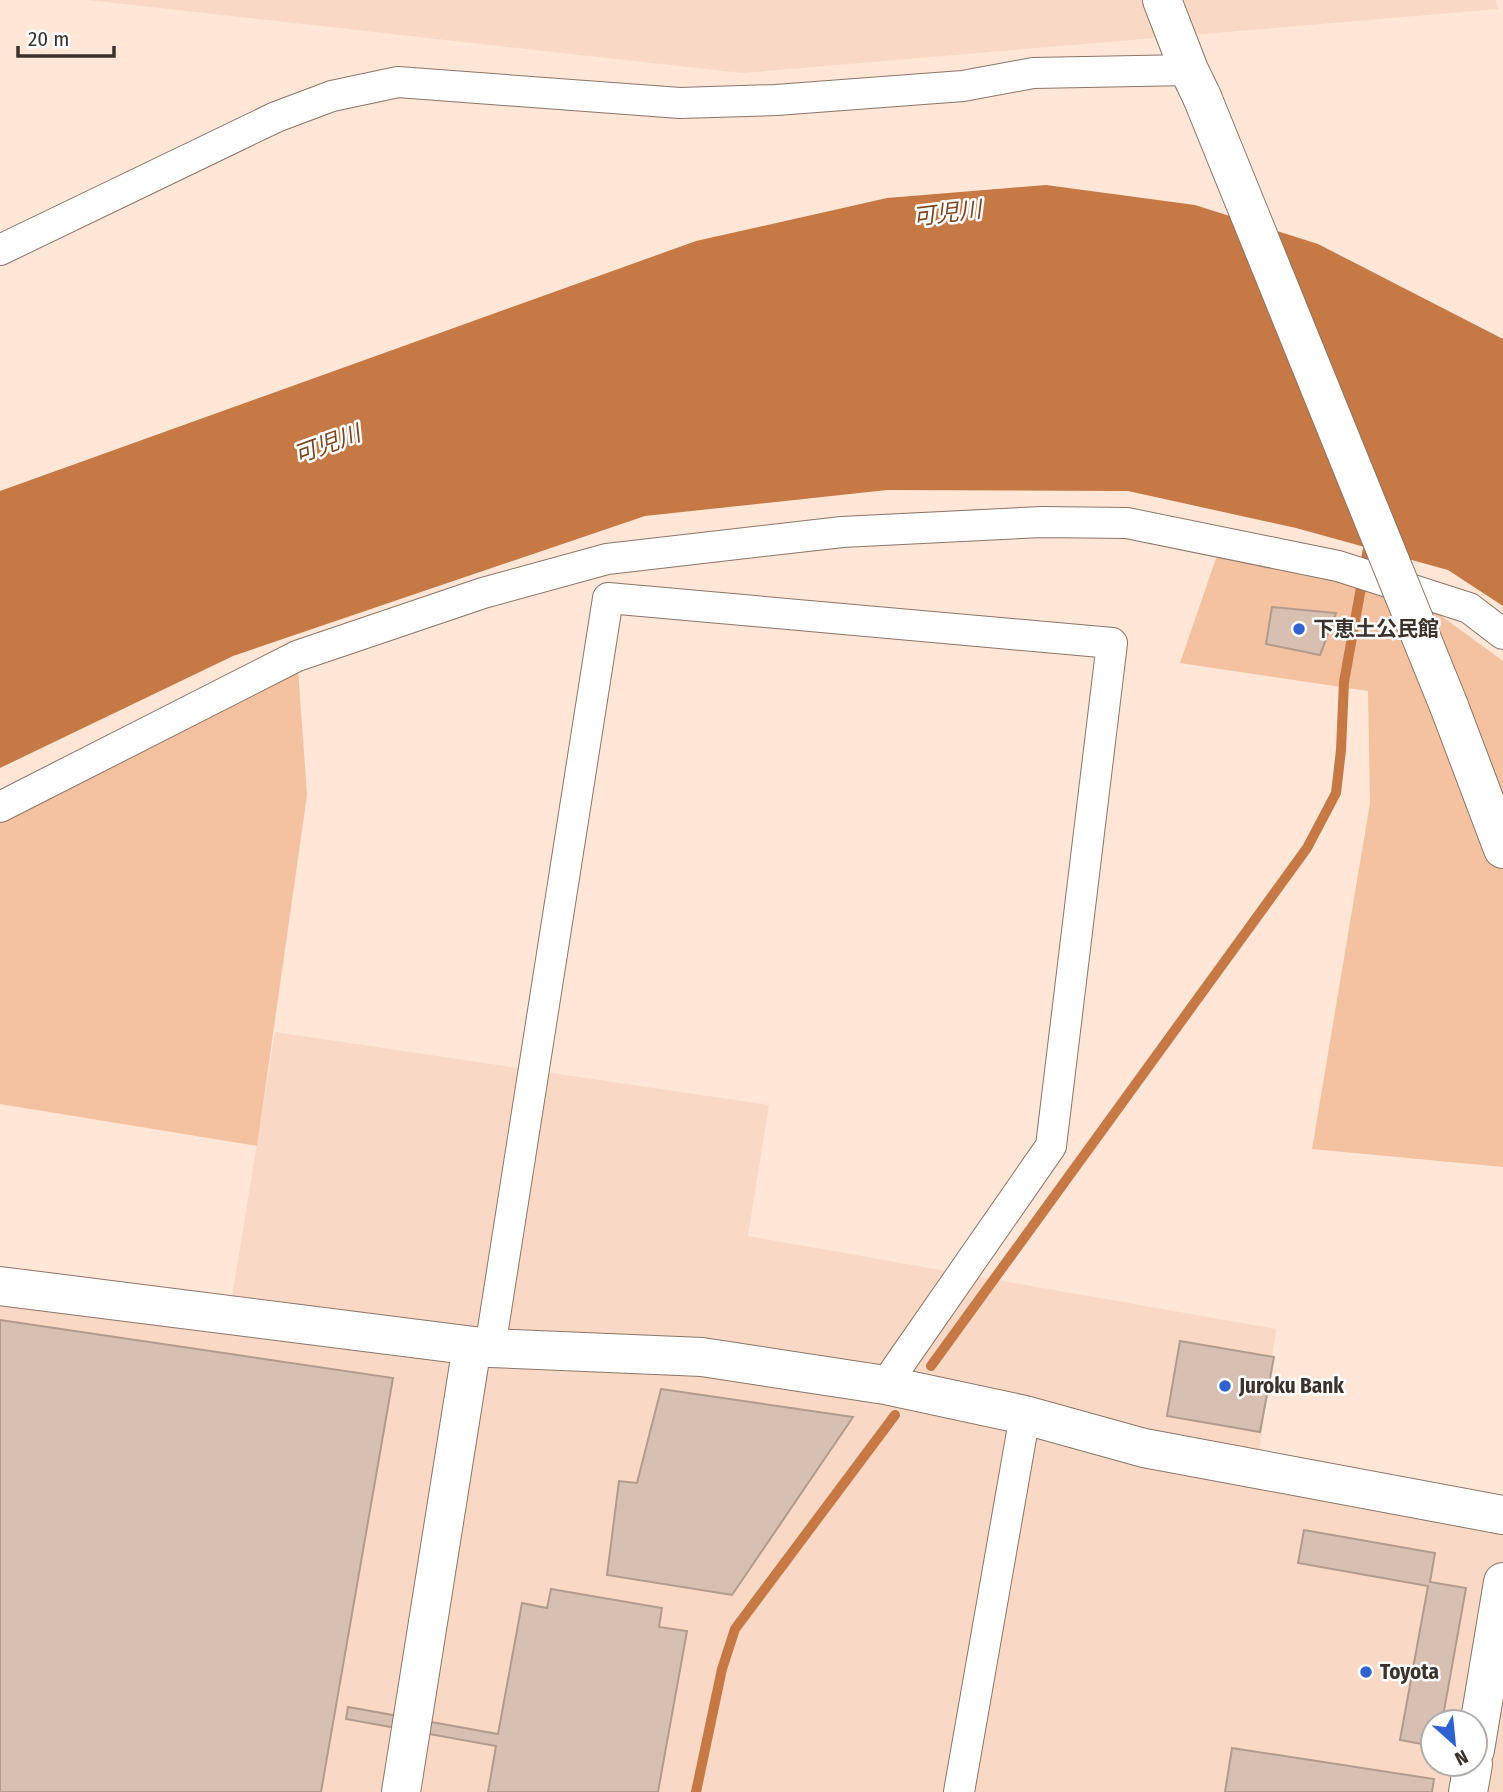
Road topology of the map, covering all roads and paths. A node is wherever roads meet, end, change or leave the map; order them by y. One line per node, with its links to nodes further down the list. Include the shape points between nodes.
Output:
1 (1162, 0): 2 (street)
2 (1196, 84): 3 (street, via 1033,73 949,87 680,103 398,82 332,96 276,117); 6 (street, bridge)
3 (0, 250)
4 (1503, 634): 5 (street, via 1469,608 1364,574 1127,523 1042,522 842,532 607,559 483,593 297,656)
5 (0, 807)
6 (1503, 849)
7 (0, 1286): 8 (street)
8 (481, 1347): 9 (street, via 702,1357); 9 (street, via 608,598 1112,642 1051,1146); 14 (street)
9 (885, 1385): 10 (street)
10 (1025, 1415): 11 (street, via 1144,1448); 15 (street)
11 (1503, 1515)
12 (1503, 1582): 13 (street)
13 (1482, 1708)
14 (401, 1792)
15 (959, 1792)

